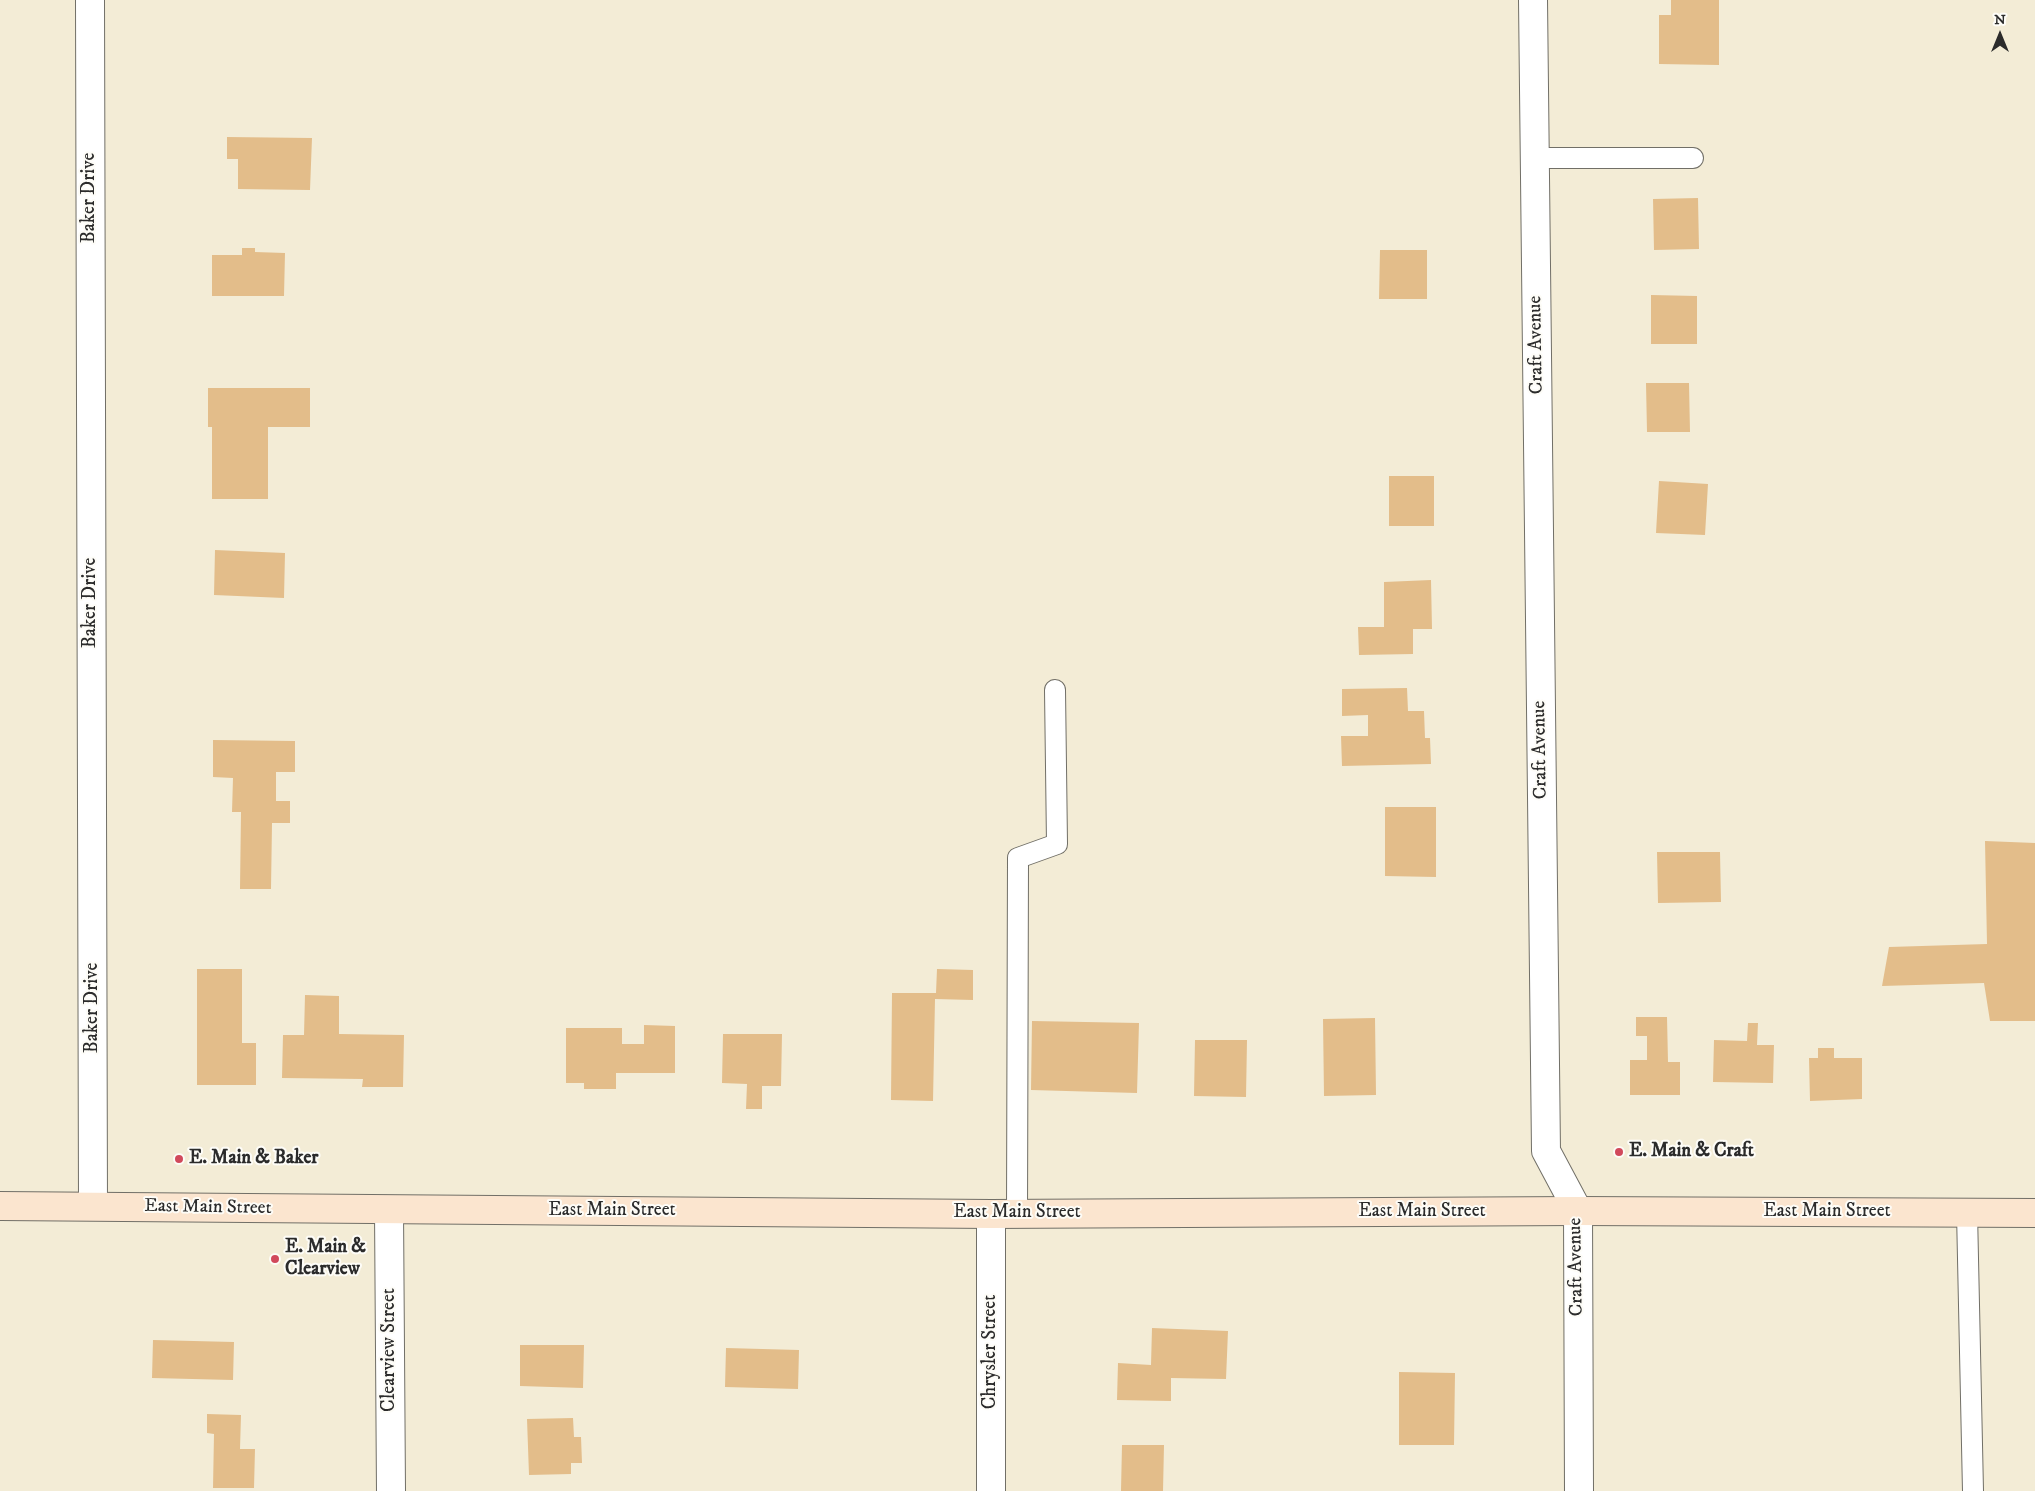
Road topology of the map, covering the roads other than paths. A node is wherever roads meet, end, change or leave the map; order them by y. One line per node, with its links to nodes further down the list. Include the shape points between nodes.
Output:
1 (90, 0): 7 (street, Baker Drive)
2 (1533, 0): 3 (street, Craft Avenue)
3 (1535, 158): 4 (lane); 9 (street, Craft Avenue, via 1546,1151)
4 (1693, 158)
5 (1055, 690): 12 (lane, via 1057,844 1018,858)
6 (0, 1206): 7 (street, East Main Street)
7 (93, 1206): 8 (street, East Main Street)
8 (389, 1210): 12 (street, East Main Street); 13 (street, Clearview Street)
9 (1578, 1211): 10 (street, East Main Street); 12 (street, East Main Street); 15 (street, Craft Avenue)
10 (1967, 1212): 11 (street, East Main Street); 16 (lane)
11 (2035, 1213)
12 (1004, 1214): 14 (street, Chrysler Street)
13 (391, 1491)
14 (991, 1491)
15 (1579, 1491)
16 (1973, 1491)

